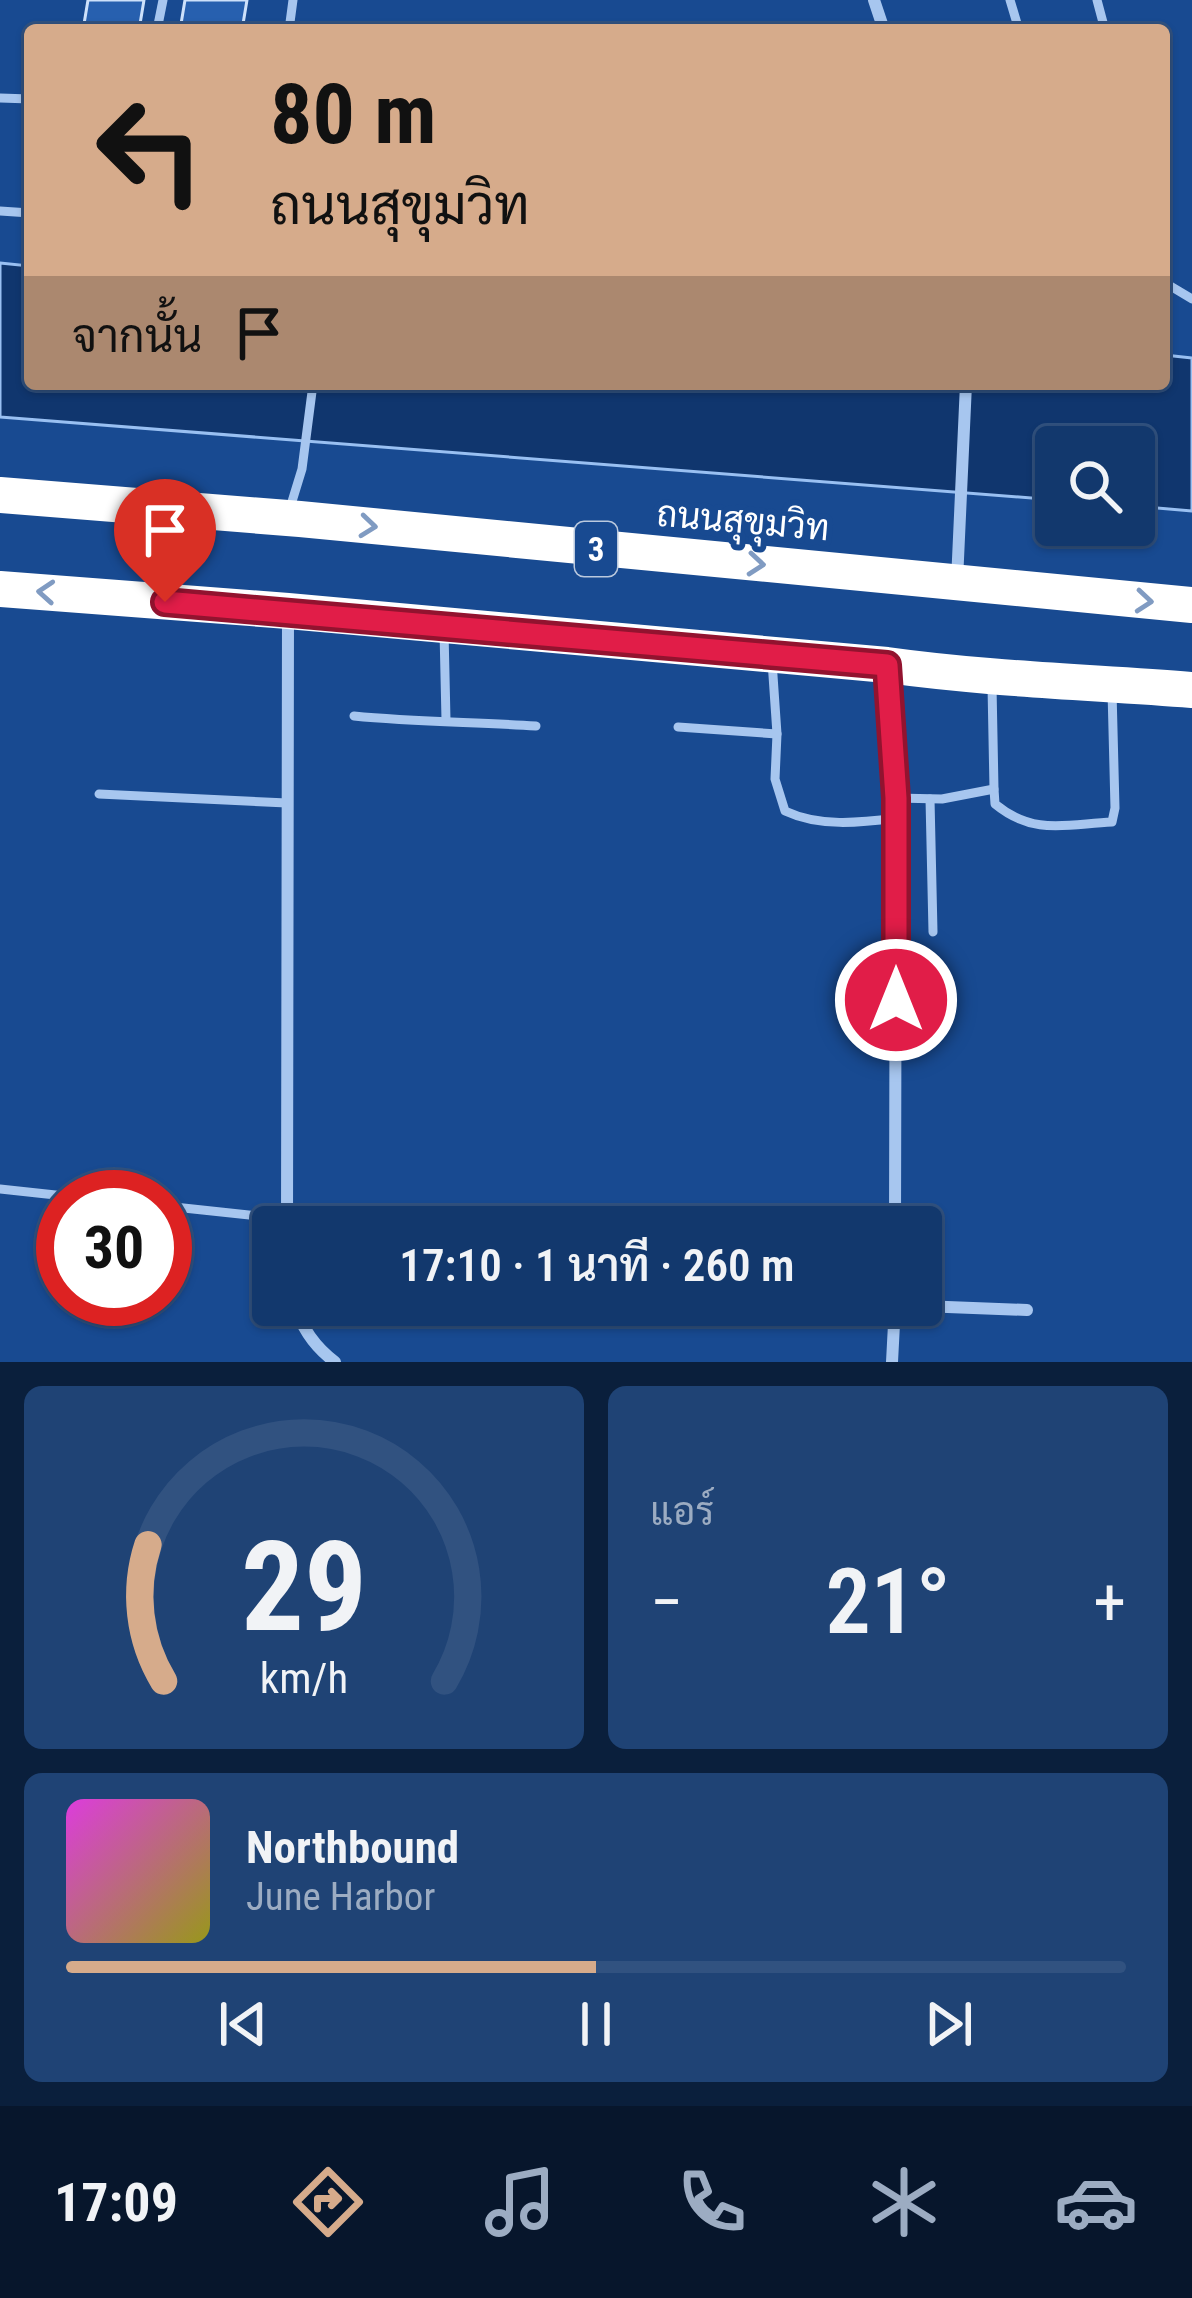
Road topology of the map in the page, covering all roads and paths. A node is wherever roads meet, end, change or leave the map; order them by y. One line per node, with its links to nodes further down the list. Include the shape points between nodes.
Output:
1 (312, 390): 4 (lane)
2 (966, 390): 5 (street)
3 (0, 495): 4 (highway, ถนนสุขุมวิท / 3)
4 (287, 518): 5 (highway, ถนนสุขุมวิท / 3, one-way to 5)
5 (957, 583): 7 (highway, ถนนสุขุมวิท / 3, one-way to 7)
6 (0, 589): 8 (highway, one-way to 6)
7 (1192, 605)
8 (288, 611): 9 (highway); 24 (street)
9 (444, 626): 10 (highway); 16 (lane)
10 (771, 655): 11 (highway); 19 (lane)
11 (887, 665): 12 (highway); 22 (street)
12 (992, 674): 13 (highway); 20 (lane)
13 (1112, 684): 14 (highway); 20 (lane, via 1112,822 1053,828 1015,820 995,805)
14 (1192, 690)
15 (354, 716): 16 (lane)
16 (446, 720): 17 (lane)
17 (536, 726)
18 (678, 728): 19 (lane)
19 (777, 734): 25 (lane, via 785,811 857,823)
20 (994, 789): 23 (lane)
21 (99, 794): 24 (lane)
22 (896, 798): 23 (lane); 25 (street)
23 (930, 799): 26 (lane)
24 (287, 803): 29 (street)
25 (896, 818): 30 (street)
26 (933, 932)
27 (0, 1190): 28 (lane)
28 (36, 1193)
29 (286, 1206)
30 (895, 1206)
31 (192, 1210): 32 (lane)
32 (252, 1218)
33 (942, 1307): 34 (street)
34 (1027, 1310)
35 (302, 1326): 37 (street)
36 (894, 1326): 38 (street)
37 (335, 1362)
38 (892, 1362)

